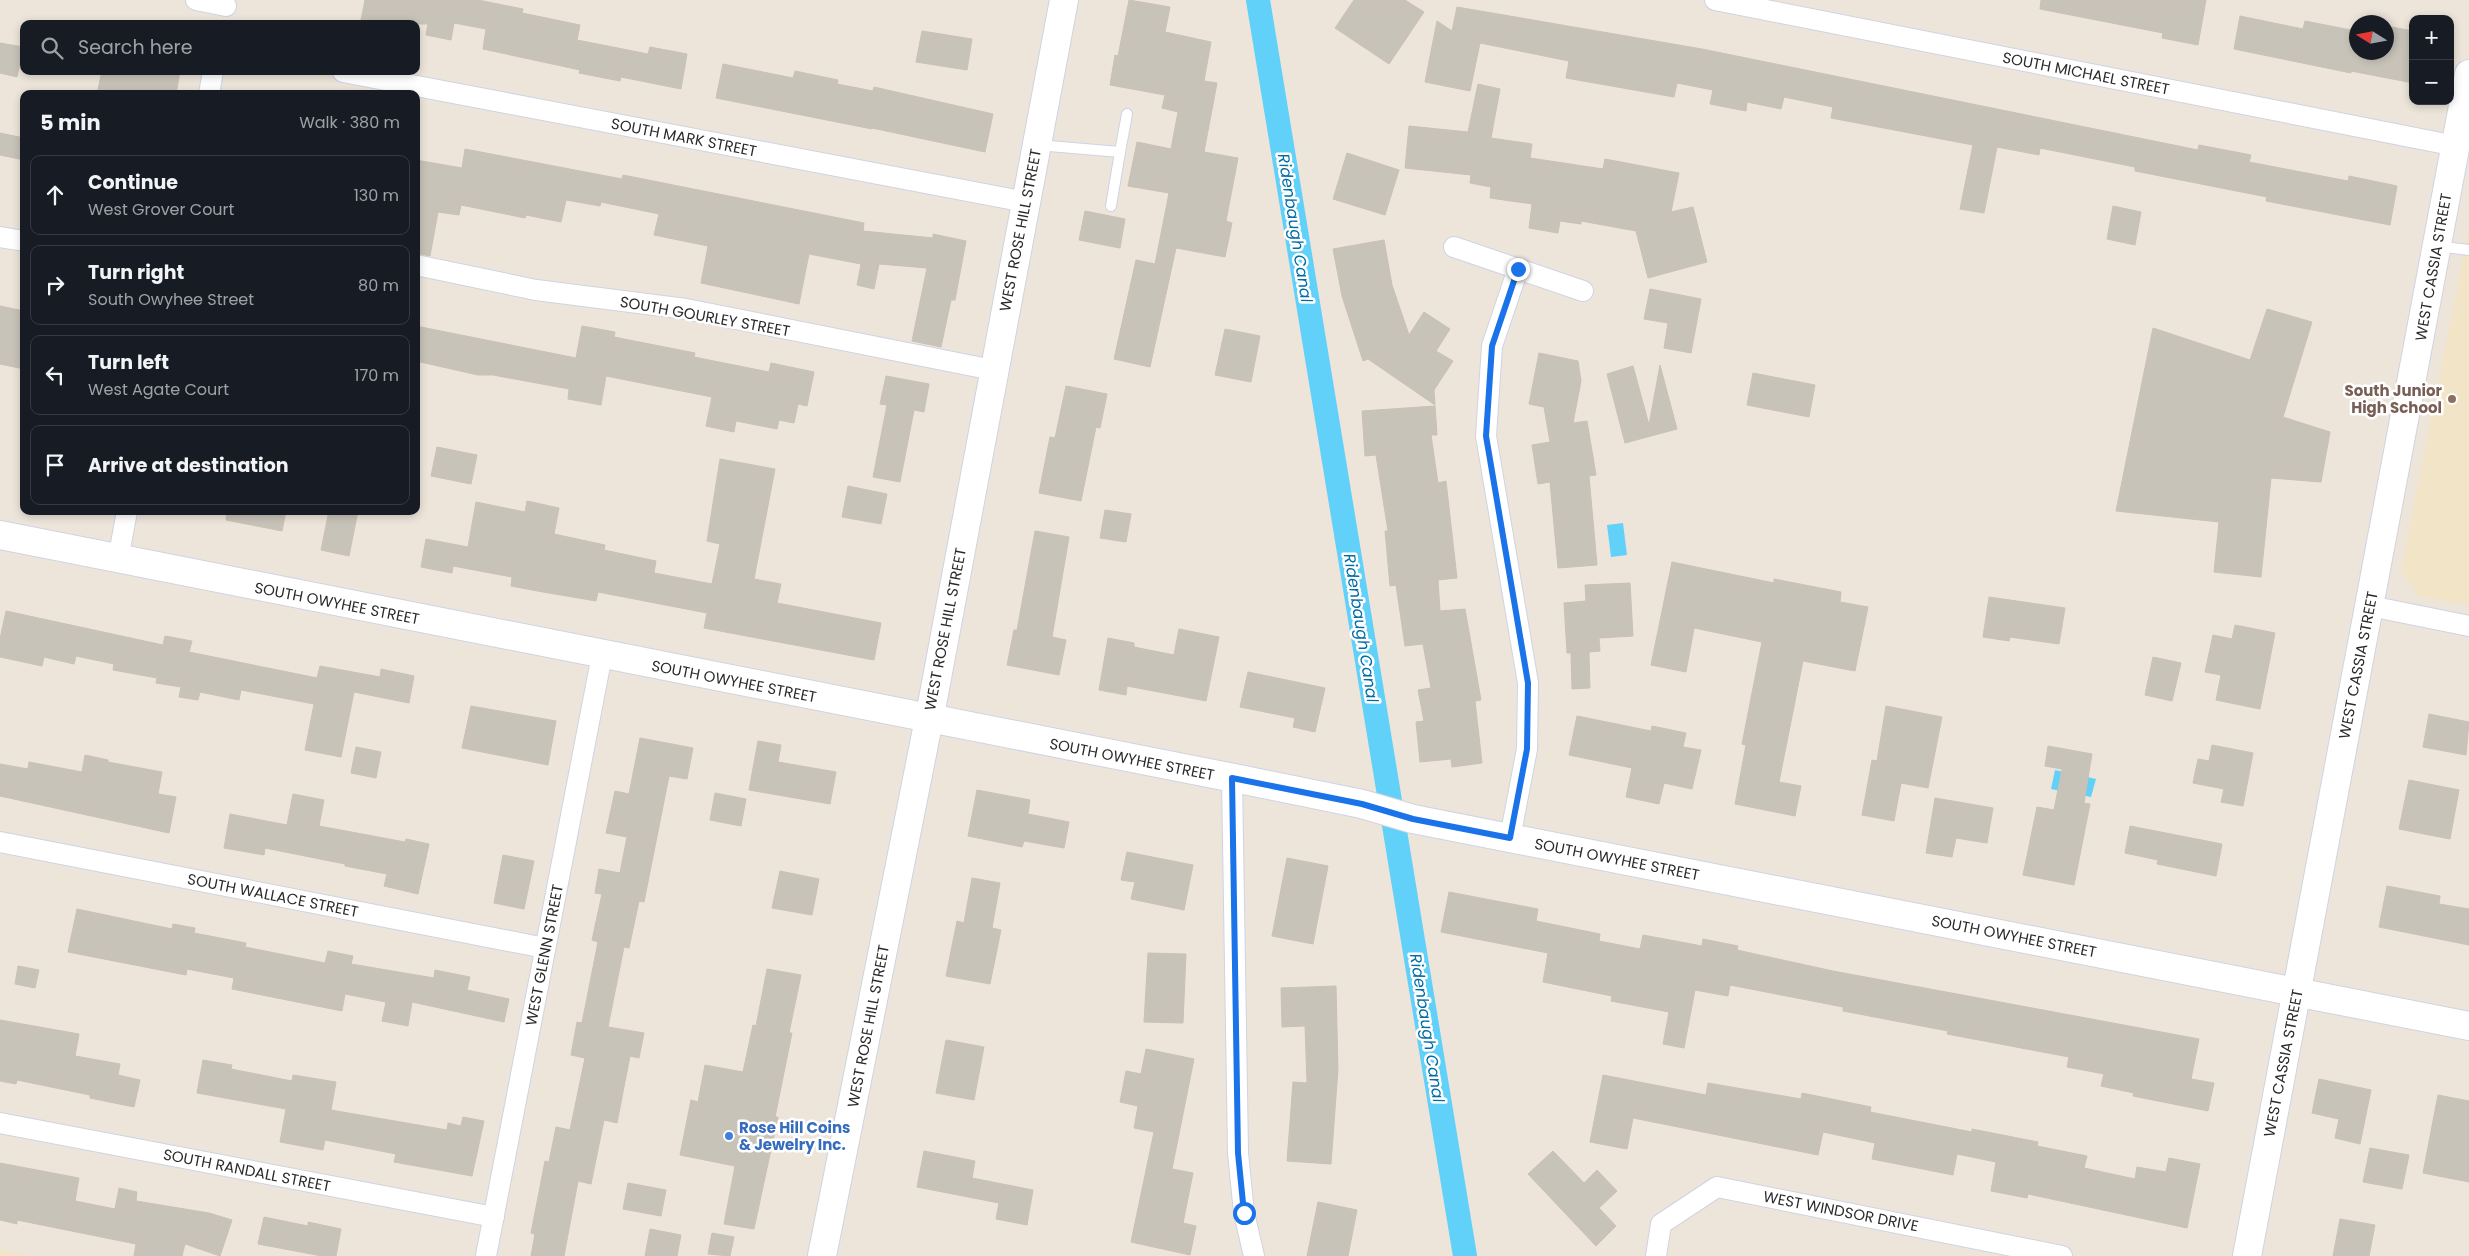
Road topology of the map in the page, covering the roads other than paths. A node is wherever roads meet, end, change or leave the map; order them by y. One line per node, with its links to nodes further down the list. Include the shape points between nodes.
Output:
1 (196, 0): 4 (street)
2 (1064, 0): 10 (street, WEST ROSE HILL STREET)
3 (1715, 0): 11 (street, SOUTH MICHAEL STREET)
4 (225, 10)
5 (2469, 74): 11 (street, WEST CASSIA STREET)
6 (213, 75): 8 (street)
7 (359, 75): 13 (street, SOUTH MARK STREET)
8 (210, 90)
9 (1127, 114): 12 (lane)
10 (1036, 145): 12 (lane); 13 (street, WEST ROSE HILL STREET)
11 (2456, 146): 17 (street, WEST CASSIA STREET)
12 (1120, 152): 14 (lane)
13 (1026, 202): 23 (street, WEST ROSE HILL STREET)
14 (1111, 206)
15 (0, 237): 16 (street)
16 (20, 240)
17 (2436, 246): 19 (lane); 27 (street, WEST CASSIA STREET)
18 (1454, 247): 21 (street)
19 (2469, 250)
20 (420, 266): 23 (street, SOUTH GOURLEY STREET, via 536,290 686,309)
21 (1518, 269): 22 (street); 32 (street, via 1492,346 1486,436 1528,683 1527,749)
22 (1583, 291)
23 (993, 370): 30 (street, WEST ROSE HILL STREET)
24 (126, 515): 26 (street)
25 (0, 535): 26 (street, SOUTH OWYHEE STREET)
26 (118, 560): 29 (street, SOUTH OWYHEE STREET)
27 (2370, 606): 28 (street); 35 (street, WEST CASSIA STREET)
28 (2469, 626)
29 (602, 655): 30 (street, SOUTH OWYHEE STREET); 34 (street, WEST GLENN STREET)
30 (929, 719): 31 (street, SOUTH OWYHEE STREET); 40 (street, WEST ROSE HILL STREET)
31 (1232, 778): 32 (street, SOUTH OWYHEE STREET); 41 (street, via 1238,1153 1244,1213)
32 (1510, 838): 35 (street, SOUTH OWYHEE STREET)
33 (0, 842): 34 (street, SOUTH WALLACE STREET)
34 (545, 948): 38 (street, WEST GLENN STREET)
35 (2296, 991): 36 (street, SOUTH OWYHEE STREET); 44 (street, WEST CASSIA STREET)
36 (2469, 1026)
37 (0, 1122): 38 (street, SOUTH RANDALL STREET)
38 (494, 1217): 39 (street, WEST GLENN STREET)
39 (486, 1256)
40 (822, 1256)
41 (1254, 1256)
42 (1656, 1256): 43 (street, WEST WINDSOR DRIVE, via 1661,1224 1717,1186)
43 (2062, 1256)
44 (2247, 1256)

